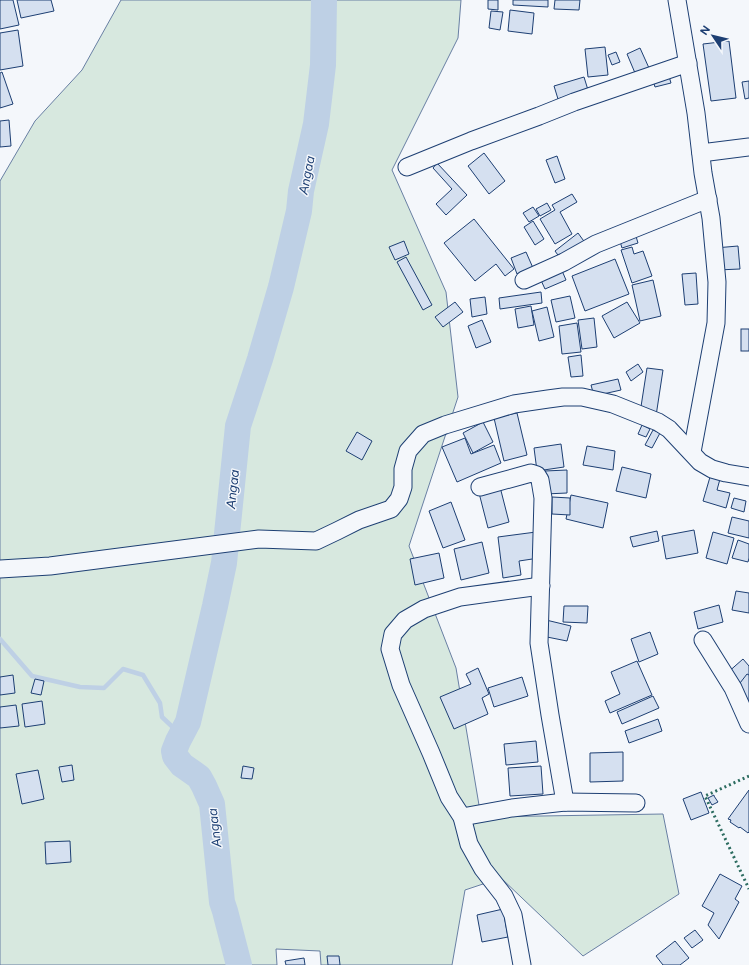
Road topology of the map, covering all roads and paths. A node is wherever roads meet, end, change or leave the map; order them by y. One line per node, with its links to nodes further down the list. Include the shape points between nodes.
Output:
1 (677, 0): 2 (street)
2 (688, 63): 4 (street); 5 (street, via 574,102)
3 (749, 147): 4 (street)
4 (701, 153): 6 (street)
5 (406, 167)
6 (708, 199): 7 (street, via 596,244); 8 (street, via 717,282 716,316)
7 (524, 280)
8 (692, 452): 9 (street, via 700,462 712,468); 11 (street, via 669,428 613,404 563,397 514,404 422,434 408,451 404,487 391,509 359,520 316,541 259,539 50,566)
9 (749, 477)
10 (480, 487): 12 (street, via 531,473 536,474 540,480 543,498)
11 (0, 569)
12 (541, 586): 15 (street, via 539,643); 17 (street, via 460,597 424,609 405,620 393,634 390,649 402,685 449,797)
13 (703, 640): 14 (street, via 734,688)
14 (749, 724)
15 (565, 802): 16 (street); 17 (street)
16 (636, 803)
17 (462, 817): 18 (street, via 469,844 483,869 504,896 513,915)
18 (522, 965)

